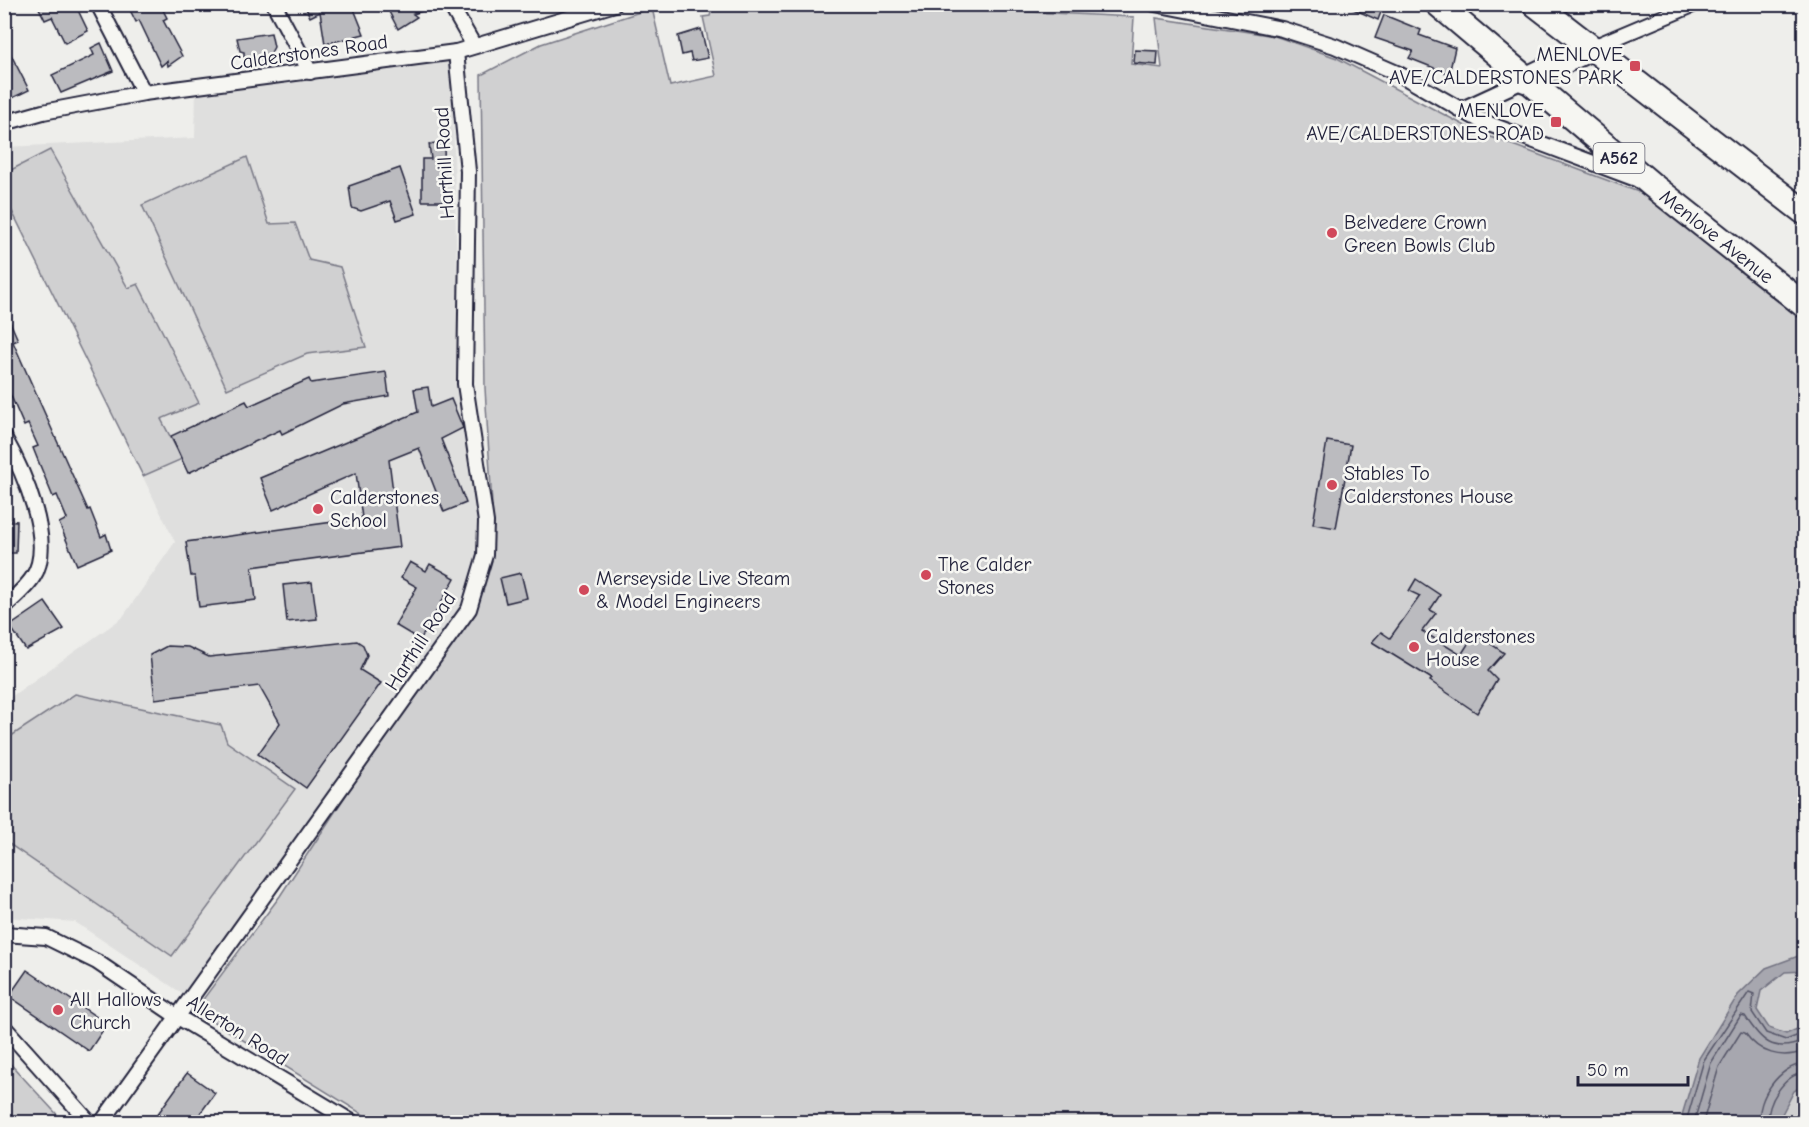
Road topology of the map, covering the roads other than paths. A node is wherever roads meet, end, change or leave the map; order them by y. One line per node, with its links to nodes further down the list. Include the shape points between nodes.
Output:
1 (98, 4): 14 (street)
2 (274, 4): 12 (street)
3 (450, 4): 9 (street)
4 (1155, 4): 15 (street, via 1282,29 1335,46 1400,74)
5 (1438, 4): 13 (highway, Menlove Avenue / A562)
6 (1535, 4): 10 (highway)
7 (1695, 4): 10 (street)
8 (608, 5): 9 (street, Calderstones Road)
9 (474, 46): 11 (street, Calderstones Road)
10 (1591, 48): 13 (highway); 18 (highway)
11 (456, 52): 12 (street, Calderstones Road); 23 (street, Harthill Road, via 468,171 465,384 486,522 485,555 469,609)
12 (310, 72): 14 (street, Calderstones Road)
13 (1526, 80): 15 (street); 17 (highway, Menlove Avenue / A562)
14 (144, 93): 16 (street, Calderstones Road)
15 (1460, 110): 17 (street)
16 (4, 123)
17 (1652, 185): 19 (highway, Menlove Avenue / A562)
18 (1804, 212)
19 (1804, 305)
20 (6, 444): 21 (street, via 34,500 40,547 34,576)
21 (4, 607)
22 (4, 934): 23 (street, Allerton Road, via 46,937 97,962)
23 (178, 1017): 26 (street, Harthill Road); 27 (street, Allerton Road)
24 (4, 1027): 25 (street)
25 (89, 1122)
26 (102, 1122)
27 (352, 1122)

